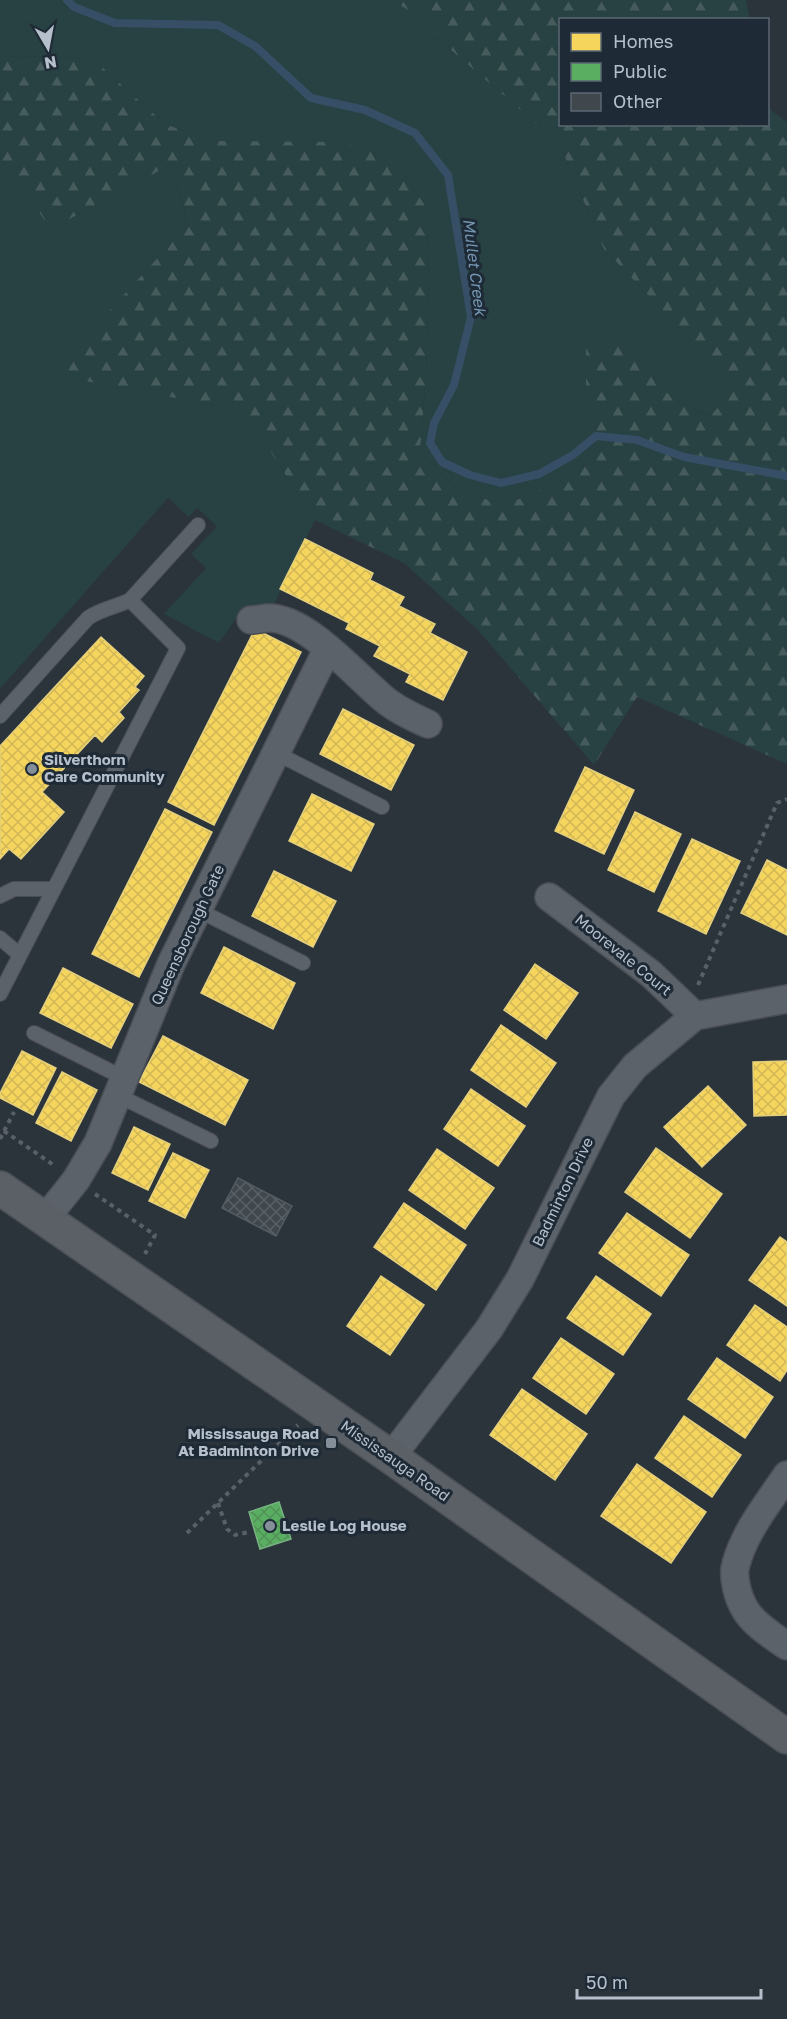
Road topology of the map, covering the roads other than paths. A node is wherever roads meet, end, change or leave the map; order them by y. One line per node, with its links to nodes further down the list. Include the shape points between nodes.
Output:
1 (198, 525): 2 (lane)
2 (130, 600): 5 (lane, via 88,618); 9 (lane, via 178,648)
3 (251, 620): 4 (street, via 270,618 287,622)
4 (328, 648): 6 (street, via 384,700); 7 (street, Queensborough Gate)
5 (0, 716)
6 (428, 724)
7 (276, 753): 8 (lane); 12 (street, Queensborough Gate)
8 (382, 807)
9 (54, 889): 10 (lane, via 14,889); 14 (lane)
10 (0, 896)
11 (549, 897): 18 (street, Moorevale Court, via 651,974)
12 (198, 910): 15 (lane); 20 (street, Queensborough Gate, via 171,964)
13 (0, 938): 14 (lane)
14 (20, 955): 16 (lane)
15 (303, 963)
16 (0, 994)
17 (787, 999): 18 (street, Badminton Drive)
18 (691, 1012): 24 (street, Badminton Drive, via 610,1096 520,1279 489,1329)
19 (34, 1033): 20 (lane)
20 (121, 1087): 21 (lane); 23 (street, Queensborough Gate, via 88,1162)
21 (211, 1141)
22 (0, 1188): 23 (main road, Mississauga Road)
23 (45, 1219): 24 (main road, Mississauga Road)
24 (391, 1457): 27 (main road, Mississauga Road)
25 (787, 1475): 26 (street, via 751,1528 735,1566 745,1611)
26 (787, 1646)
27 (787, 1737)

